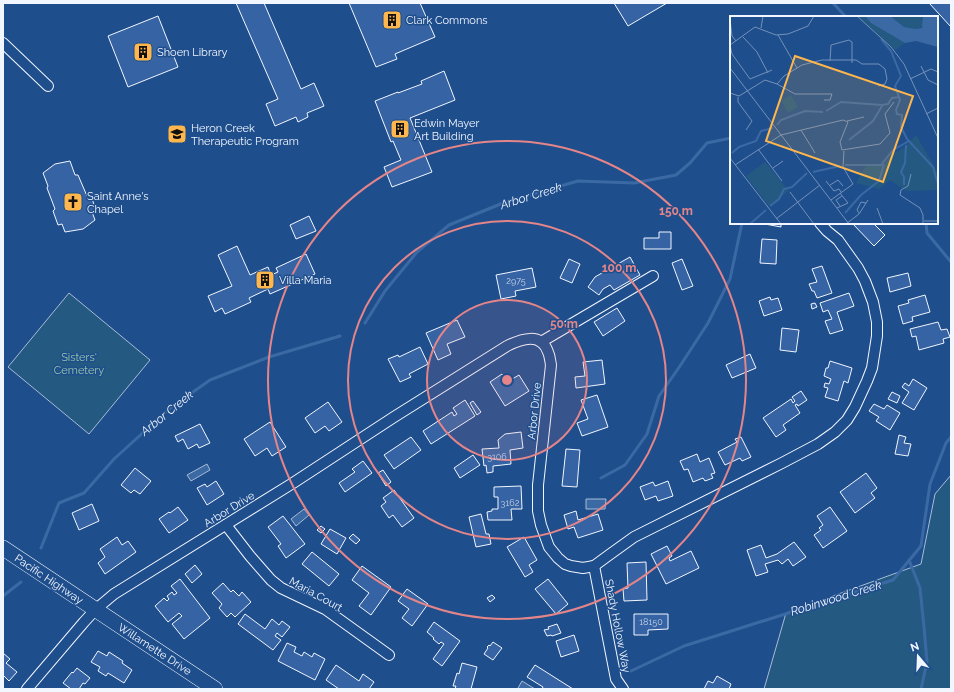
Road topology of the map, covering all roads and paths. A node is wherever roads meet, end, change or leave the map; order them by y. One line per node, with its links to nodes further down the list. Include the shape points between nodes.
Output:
1 (3, 43): 2 (street)
2 (48, 86)
3 (821, 224): 8 (street, via 838,240 858,268 873,302 877,322 872,368 847,420 818,444 634,537)
4 (653, 276): 5 (street)
5 (541, 342): 6 (street, Arbor Drive, via 525,339 507,346); 8 (street, Arbor Drive, via 545,345 551,365 538,485 541,525 549,547 565,564 583,568)
6 (226, 525): 9 (street, Arbor Drive, via 114,594); 10 (street, Maria Court, via 250,556 281,588 325,609)
7 (3, 548): 9 (main road, Pacific Highway)
8 (594, 566): 13 (street, Shady Hollow Way, via 616,679)
9 (95, 610): 11 (street, Arbor Drive); 12 (main road, Willamette Drive)
10 (389, 655)
11 (27, 689)
12 (215, 689)
13 (623, 689)

